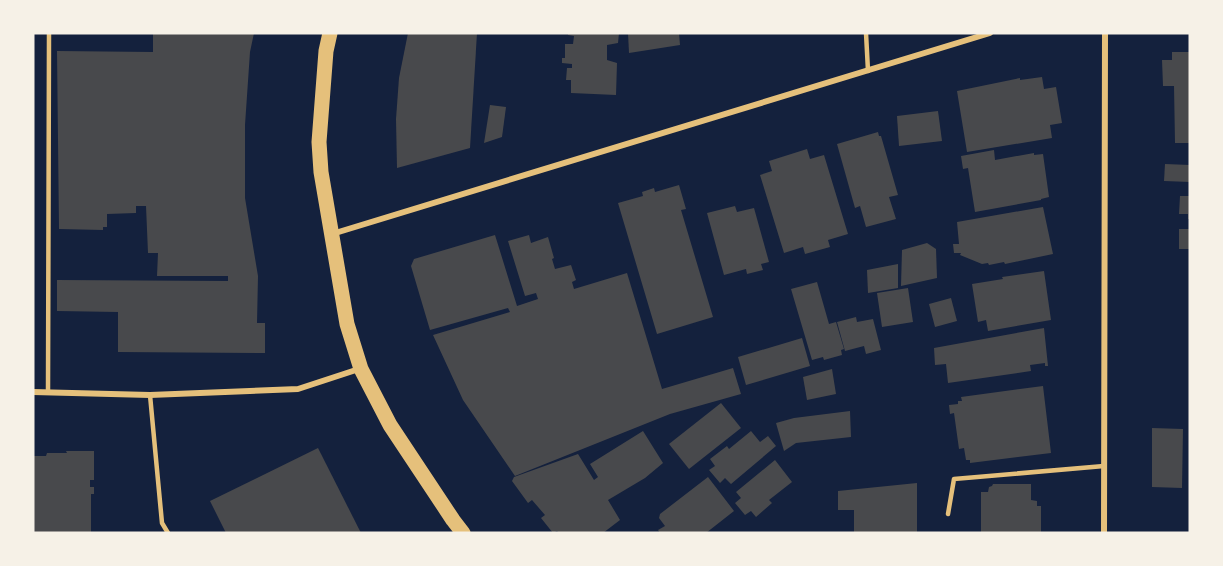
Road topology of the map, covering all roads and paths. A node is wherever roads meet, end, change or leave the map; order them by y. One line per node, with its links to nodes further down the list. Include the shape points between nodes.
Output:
1 (49, 33): 10 (lane)
2 (330, 33): 7 (main road, via 319,142)
3 (866, 33): 6 (lane)
4 (990, 33): 6 (street)
5 (1105, 33): 12 (street)
6 (868, 71): 7 (street)
7 (332, 234): 8 (main road, via 347,324)
8 (361, 369): 11 (street, via 298,389); 15 (main road, via 390,425)
9 (33, 392): 10 (street)
10 (48, 392): 11 (street)
11 (150, 395): 14 (lane, via 162,523)
12 (1104, 466): 13 (lane, via 954,479); 16 (street)
13 (948, 514)
14 (168, 533)
15 (463, 533)
16 (1104, 533)

